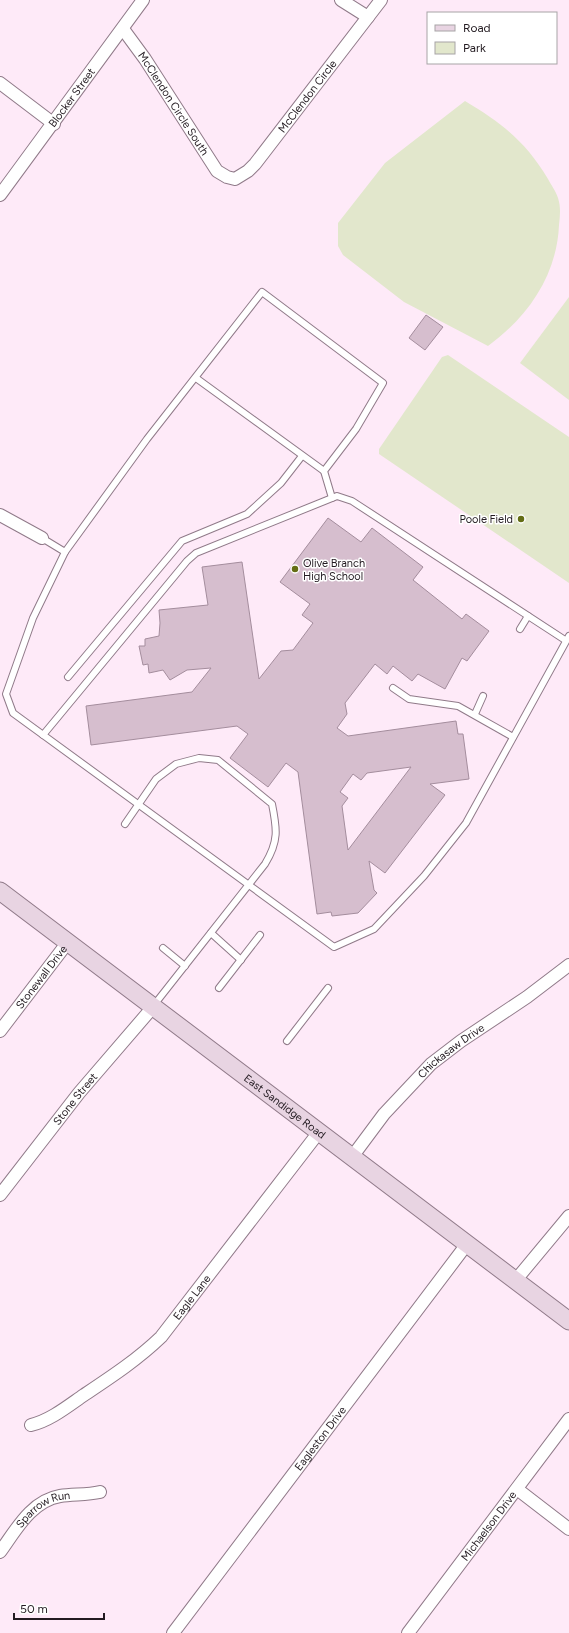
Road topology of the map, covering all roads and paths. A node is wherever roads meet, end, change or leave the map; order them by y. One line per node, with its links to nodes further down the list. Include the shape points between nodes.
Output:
1 (143, 0): 5 (street, Blocker Street)
2 (341, 0): 4 (street)
3 (381, 0): 4 (street, McClendon Circle)
4 (368, 17): 8 (street, McClendon Circle, via 256,164 241,177 235,179)
5 (123, 29): 7 (street, Blocker Street); 8 (street, McClendon Circle South, via 145,59 199,146 217,171)
6 (0, 84): 7 (street)
7 (54, 124): 9 (street, Blocker Street)
8 (225, 176)
9 (0, 195)
10 (196, 378): 11 (lane); 12 (lane, via 262,292 383,383 356,429); 16 (lane, via 147,439)
11 (302, 456): 12 (lane); 20 (lane, via 281,483 248,514 182,541)
12 (324, 471): 13 (lane)
13 (332, 498): 17 (lane, via 337,496 352,501); 24 (lane, via 196,553)
14 (0, 515): 15 (street)
15 (42, 538): 16 (lane)
16 (65, 552): 24 (lane, via 33,618 6,694 13,712)
17 (528, 616): 18 (lane); 19 (lane)
18 (520, 629)
19 (567, 638): 25 (lane)
20 (68, 677)
21 (393, 688): 23 (lane, via 409,699 458,706)
22 (483, 696): 23 (lane)
23 (475, 714): 25 (lane)
24 (43, 735): 26 (lane)
25 (513, 737): 28 (lane, via 466,823 424,876 374,929 334,947)
26 (139, 805): 27 (lane); 28 (lane); 28 (lane, via 156,779 176,764 199,758 218,760 272,804 277,830 274,846 266,864)
27 (125, 824)
28 (249, 885): 30 (lane)
29 (0, 891): 32 (street, East Sandidge Road)
30 (211, 933): 34 (lane); 36 (lane)
31 (260, 935): 34 (lane)
32 (68, 942): 39 (street, East Sandidge Road); 40 (street, Stonewall Drive)
33 (162, 948): 36 (lane)
34 (241, 960): 37 (lane)
35 (569, 965): 43 (street, Chickasaw Drive, via 431,1064 384,1114)
36 (185, 966): 39 (lane)
37 (219, 988)
38 (328, 988): 41 (lane)
39 (153, 1007): 42 (street, East Sandidge Road); 44 (street, Stone Street, via 74,1099)
40 (0, 1031)
41 (286, 1041)
42 (319, 1132): 43 (street, East Sandidge Road); 50 (street, Eagle Lane, via 161,1337 114,1376 59,1412)
43 (352, 1157): 46 (street, East Sandidge Road)
44 (0, 1194)
45 (569, 1216): 47 (street)
46 (467, 1244): 47 (street, East Sandidge Road); 55 (street, Eagleston Drive)
47 (515, 1281): 48 (street, East Sandidge Road)
48 (569, 1321)
49 (569, 1419): 51 (street, Michaelson Drive)
50 (31, 1425)
51 (517, 1489): 53 (street); 56 (street, Michaelson Drive)
52 (100, 1492): 54 (street, Sparrow Run, via 60,1496 40,1503)
53 (569, 1529)
54 (0, 1552)
55 (173, 1633)
56 (408, 1633)

